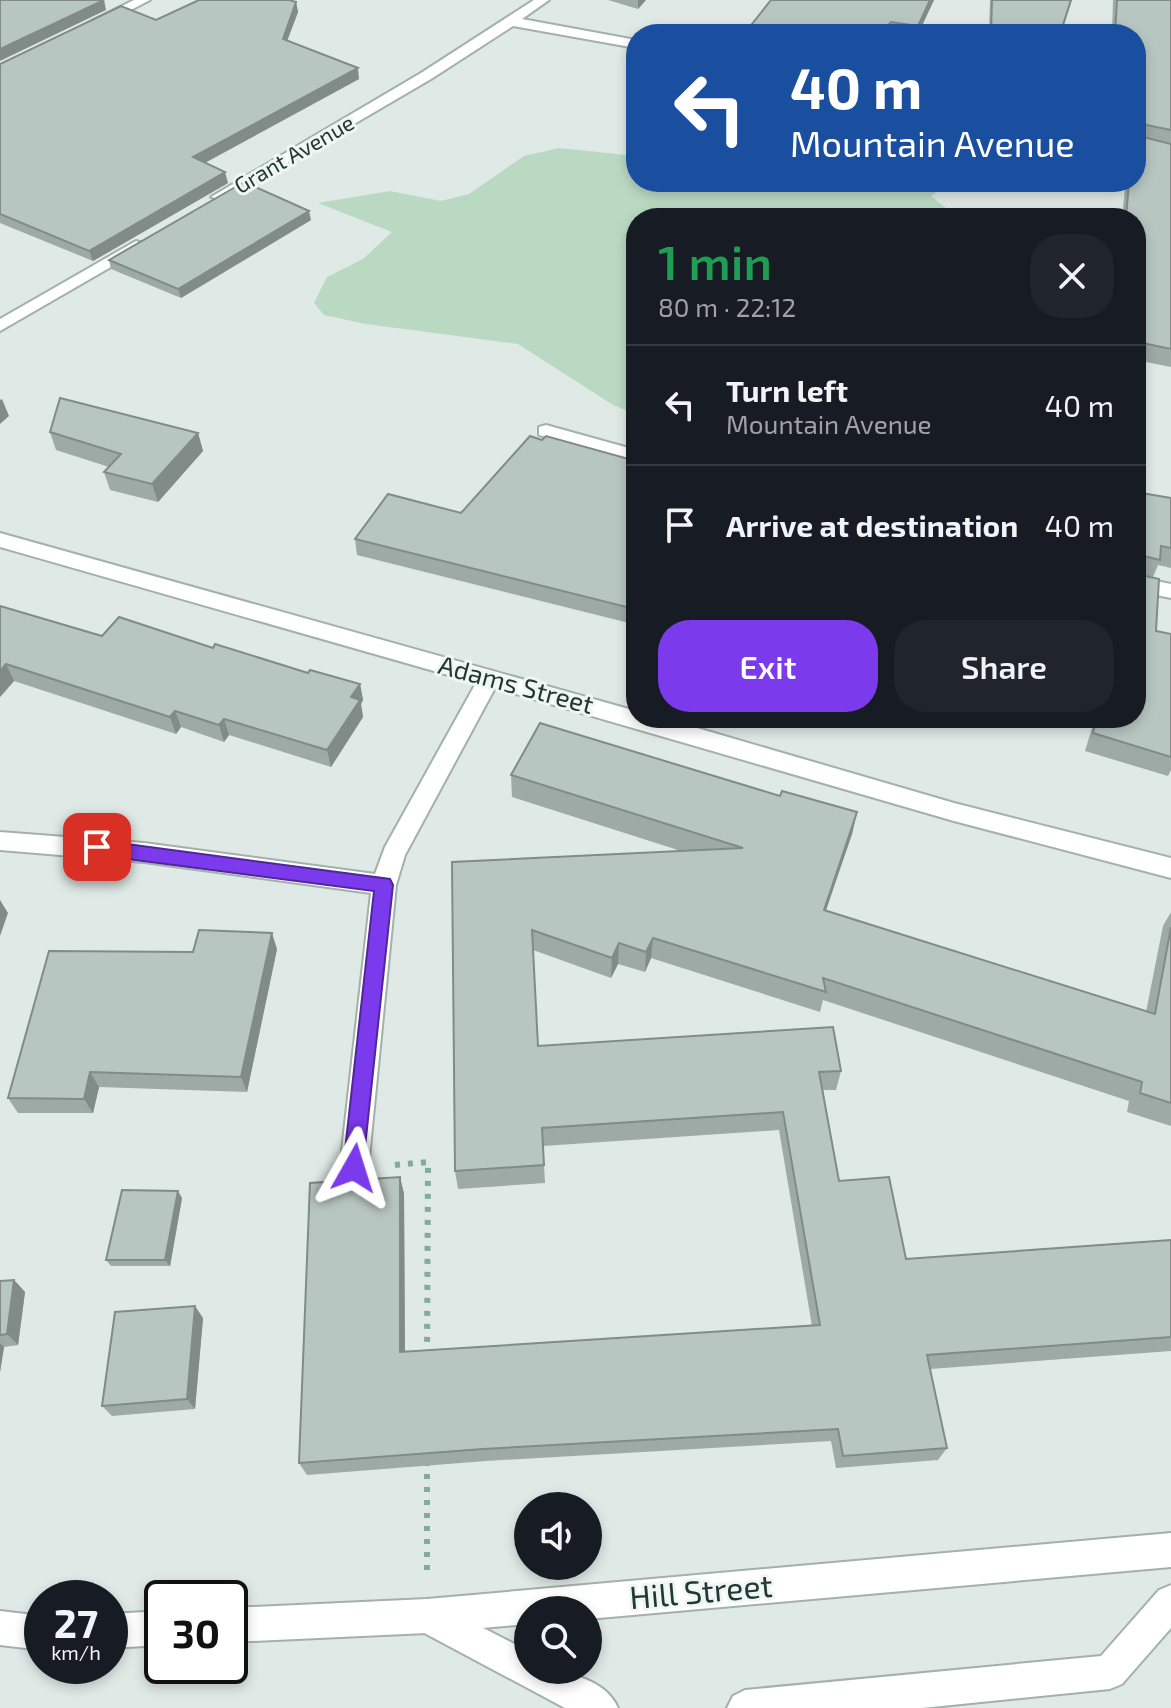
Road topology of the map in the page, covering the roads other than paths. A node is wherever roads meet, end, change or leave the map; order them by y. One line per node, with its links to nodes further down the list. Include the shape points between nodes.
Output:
1 (144, 0): 4 (street)
2 (543, 0): 3 (street, Grant Avenue)
3 (509, 21): 5 (street); 6 (street, Grant Avenue)
4 (89, 26)
5 (626, 42)
6 (206, 205)
7 (151, 238): 8 (street)
8 (0, 326)
9 (546, 431): 10 (street)
10 (626, 453)
11 (0, 540): 14 (street, Adams Street)
12 (1146, 586): 13 (street)
13 (1171, 591)
14 (490, 678): 15 (street, Adams Street); 19 (street, via 393,854)
15 (626, 717)
16 (663, 728): 18 (street, Adams Street)
17 (0, 841): 19 (street, via 68,844)
18 (1171, 868)
19 (384, 885): 20 (street)
20 (354, 1168)
21 (1171, 1550): 23 (street, Hill Street)
22 (1171, 1602): 30 (street, via 1110,1672)
23 (427, 1616): 24 (street, Hill Street); 27 (street)
24 (248, 1624)
25 (0, 1628): 26 (street)
26 (24, 1631)
27 (514, 1663)
28 (555, 1684): 29 (street)
29 (600, 1708)
30 (745, 1708)

